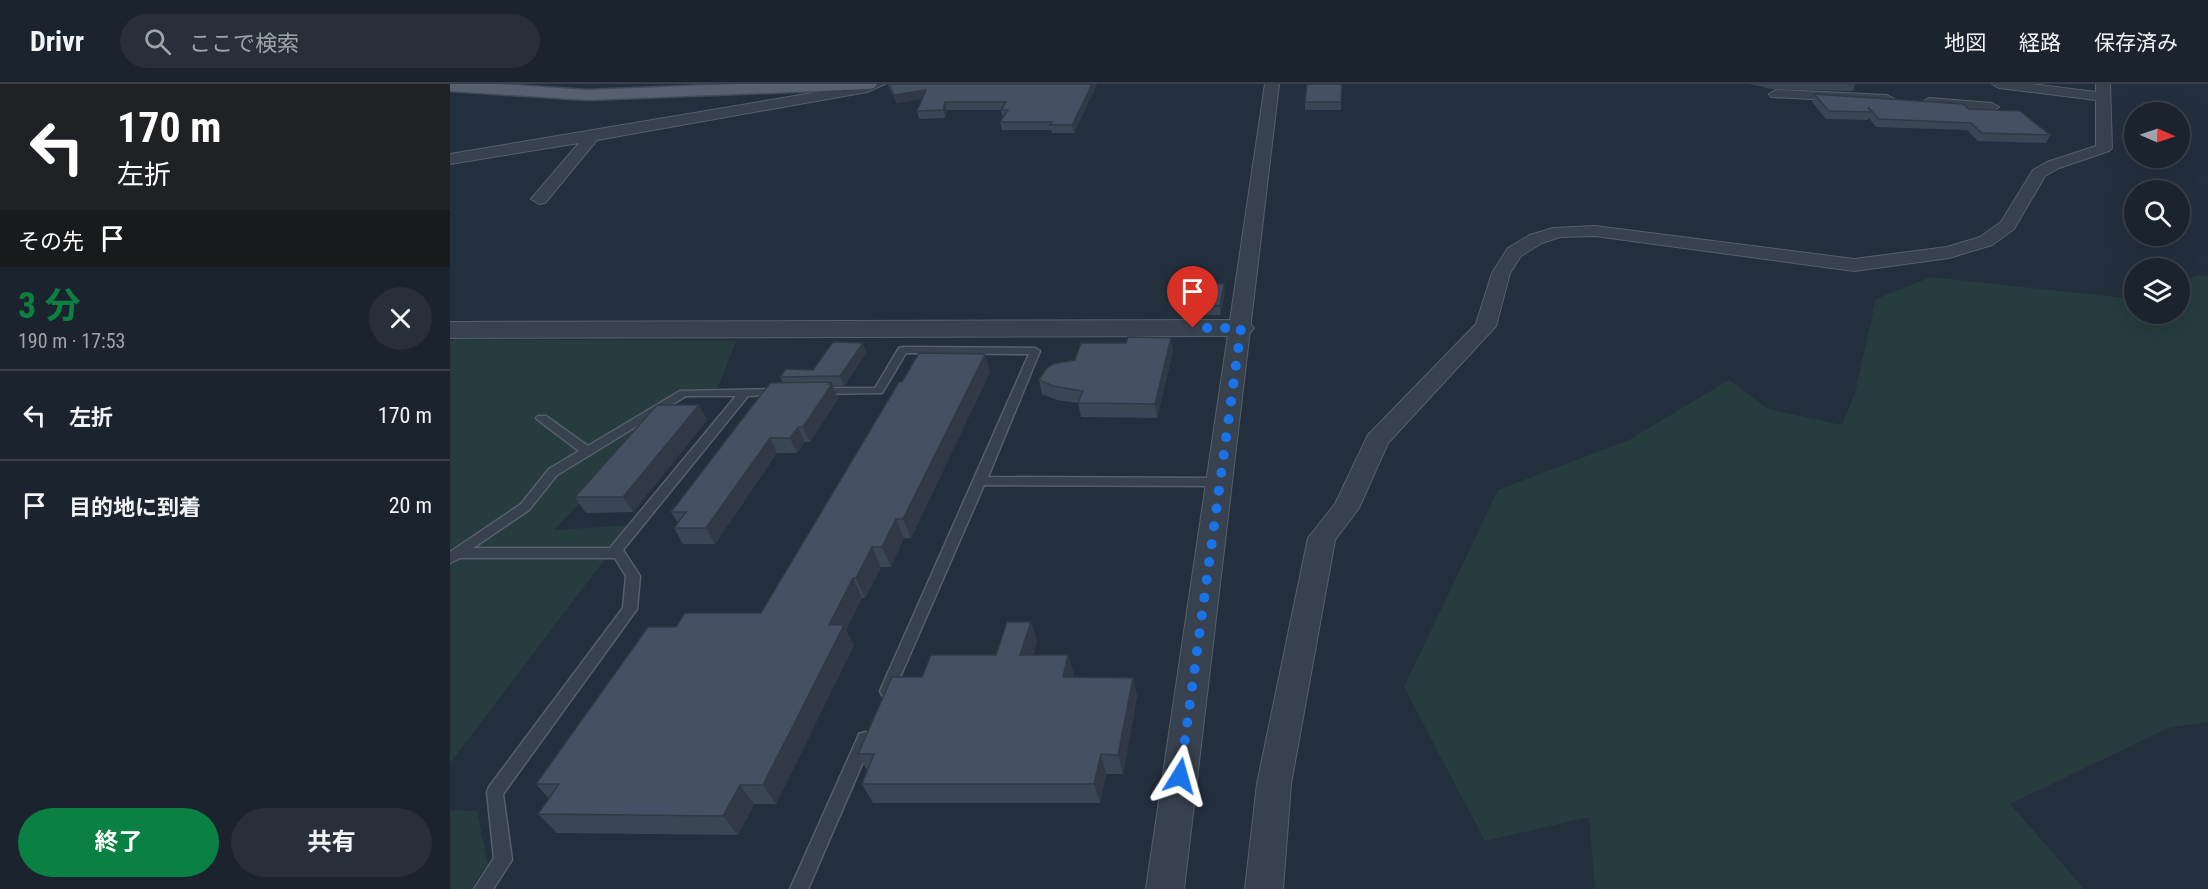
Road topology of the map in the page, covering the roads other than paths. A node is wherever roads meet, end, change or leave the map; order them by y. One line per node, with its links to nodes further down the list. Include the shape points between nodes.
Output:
1 (868, 84): 5 (main road, via 587,95)
2 (878, 84): 10 (street)
3 (1272, 84): 13 (street)
4 (1999, 84): 7 (street)
5 (450, 86)
6 (1825, 89): 8 (street); 9 (street)
7 (2103, 90): 29 (street, via 2104,148 2039,173 2008,225 1986,241 1949,252 1854,265 1595,231 1559,232 1536,238 1515,252 1501,273 1486,326 1377,440 1346,508 1322,538 1274,784)
8 (1776, 94)
9 (1992, 107)
10 (591, 138): 11 (street); 12 (street)
11 (450, 159)
12 (539, 199)
13 (1241, 328): 14 (street); 21 (street)
14 (452, 331)
15 (746, 392): 16 (lane); 19 (lane, via 684,393); 22 (lane)
16 (790, 392)
17 (812, 392): 20 (lane, via 878,391 903,350 1035,351)
18 (542, 418): 19 (lane)
19 (587, 451): 23 (lane, via 553,472 525,507)
20 (980, 481): 21 (lane); 24 (lane)
21 (1220, 482): 28 (street)
22 (613, 553): 23 (lane); 26 (lane, via 619,553 633,576 630,609 495,792 503,860)
23 (454, 556)
24 (880, 706)
25 (870, 728): 27 (lane)
26 (483, 889)
27 (799, 889)
28 (1165, 889)
29 (1264, 889)

